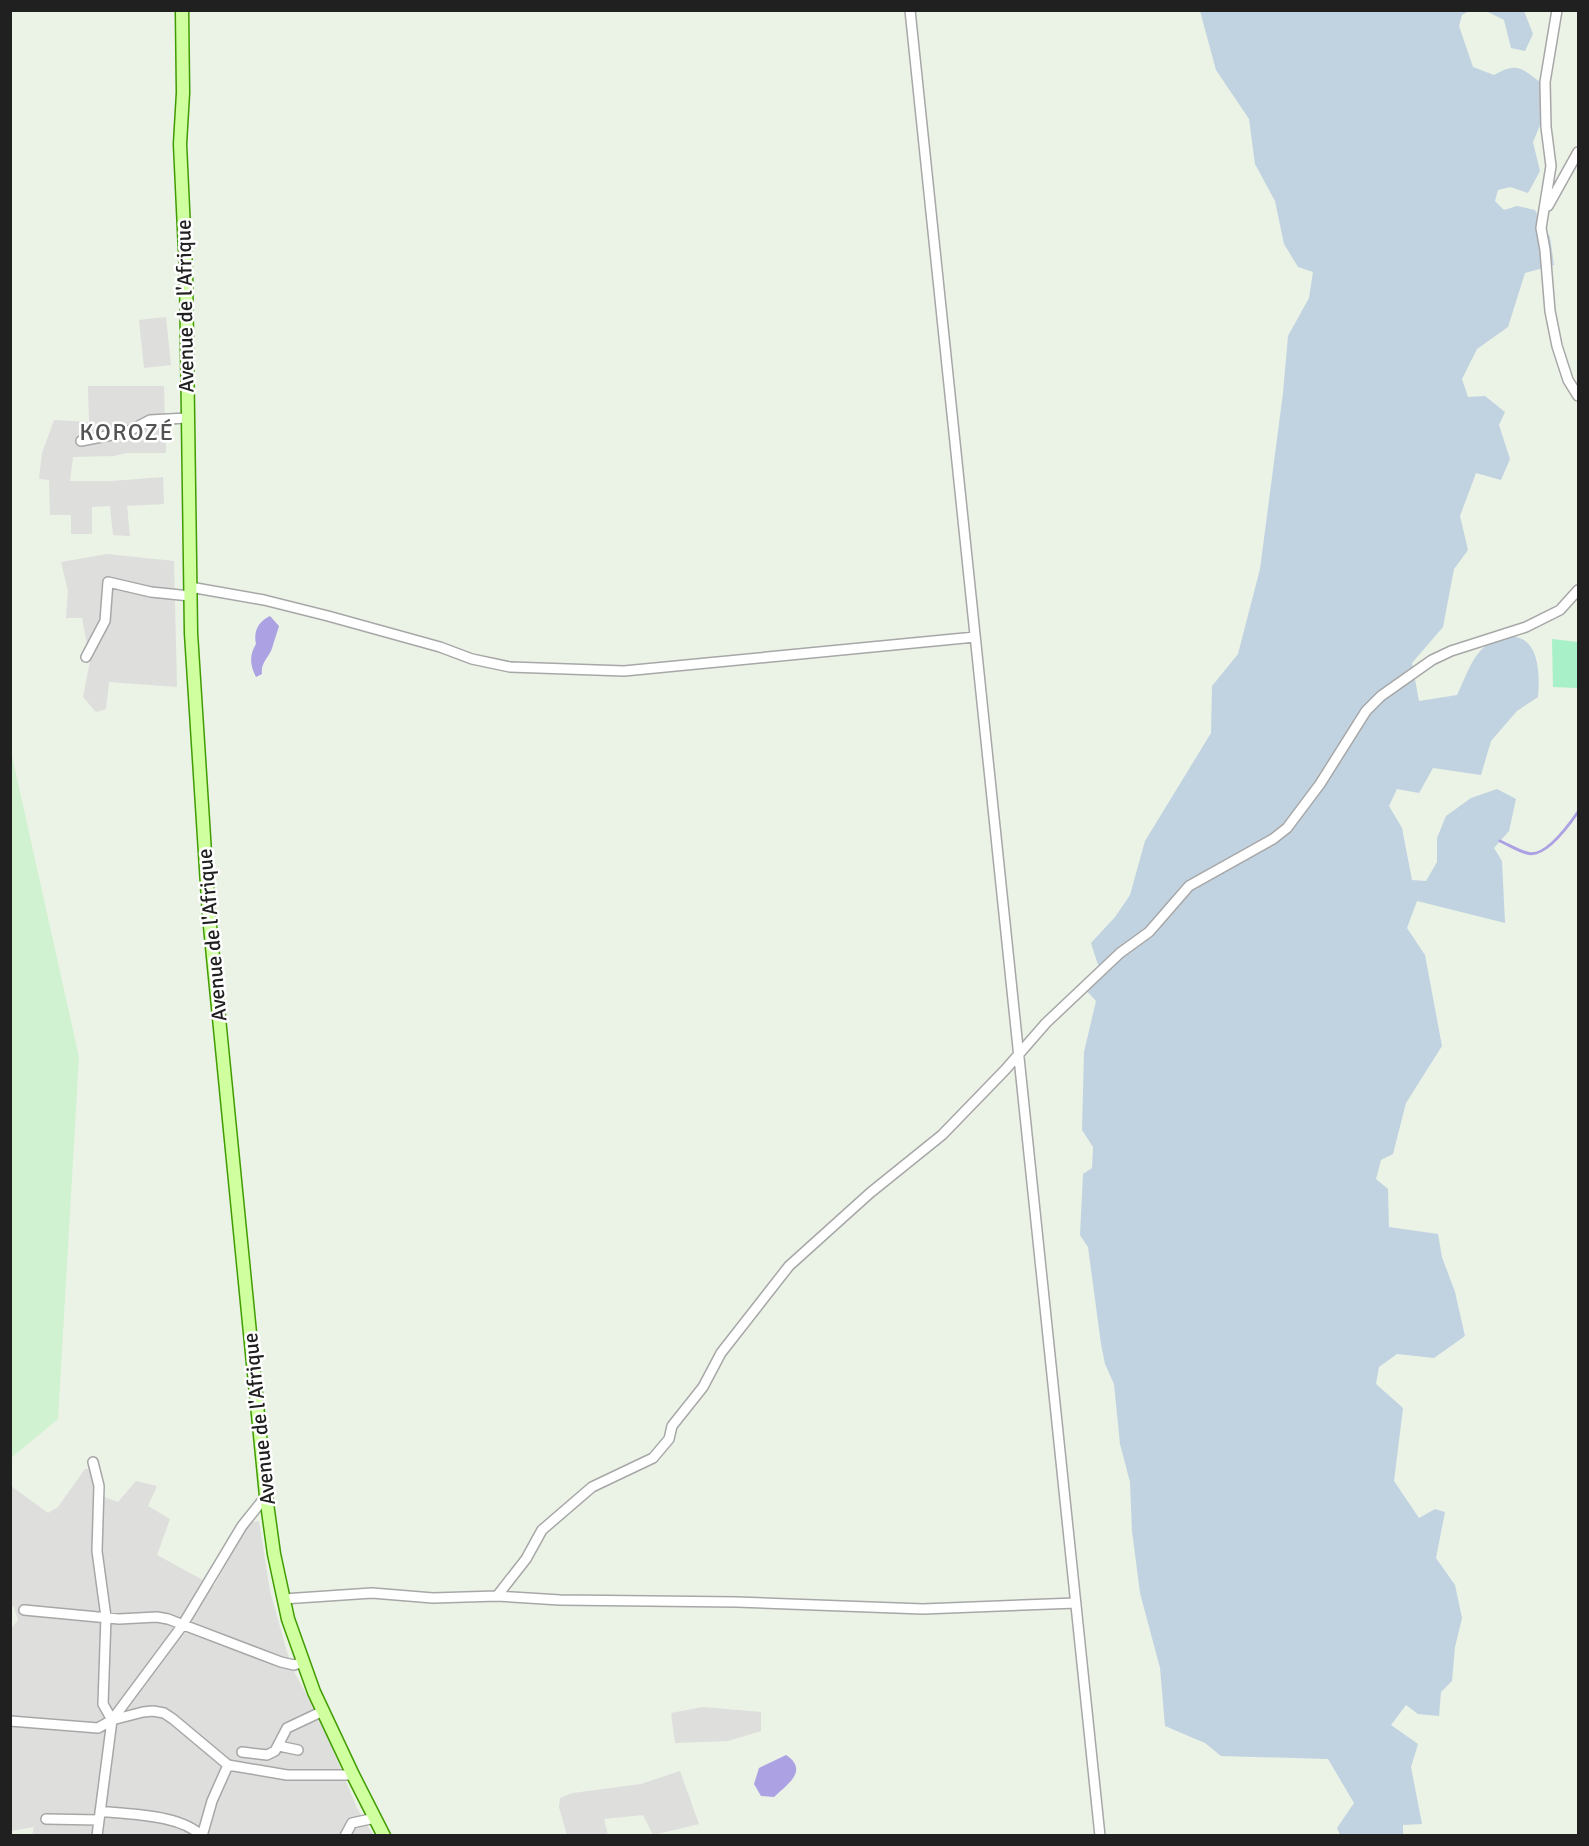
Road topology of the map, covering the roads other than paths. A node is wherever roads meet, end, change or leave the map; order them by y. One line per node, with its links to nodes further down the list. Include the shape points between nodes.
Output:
1 (182, 10): 7 (main road, Avenue de l'Afrique, via 180,144)
2 (910, 10): 11 (street)
3 (1557, 10): 5 (street, via 1545,82 1551,166)
4 (1578, 152): 5 (street)
5 (1544, 213): 6 (street, via 1541,228 1550,311 1568,380)
6 (1578, 396)
7 (187, 418): 8 (street, via 150,420 127,432); 10 (main road, Avenue de l'Afrique)
8 (81, 441)
9 (1578, 590): 13 (street, via 1560,610 1526,627 1432,660 1381,696 1366,711 1287,828 1189,886 1149,932 1120,953)
10 (190, 591): 11 (street, via 307,610 510,667 624,671); 12 (street, via 151,592 108,582 105,621); 15 (main road, Avenue de l'Afrique, via 209,916)
11 (975, 637): 13 (street)
12 (86, 657)
13 (1019, 1054): 16 (street, via 942,1135 789,1266 721,1353 704,1387 672,1426 669,1440 653,1458 592,1487 542,1530 526,1559); 18 (street)
14 (93, 1462): 20 (street, via 99,1486 97,1551)
15 (266, 1496): 17 (main road, Avenue de l'Afrique); 21 (street, via 242,1526)
16 (497, 1596): 17 (street, via 433,1598 372,1593); 18 (street, via 923,1609)
17 (283, 1599): 22 (main road, Avenue de l'Afrique)
18 (1076, 1603): 38 (street)
19 (24, 1610): 20 (street)
20 (105, 1617): 21 (street, via 157,1617); 24 (street, via 103,1704)
21 (182, 1626): 22 (street, via 281,1662); 24 (street)
22 (303, 1662): 23 (main road, Avenue de l'Afrique)
23 (322, 1711): 26 (street, via 287,1728); 30 (main road, Avenue de l'Afrique)
24 (112, 1720): 25 (street, via 98,1728); 29 (street, via 143,1712 164,1713); 31 (street)
25 (10, 1721)
26 (279, 1746): 27 (street); 28 (street, via 267,1755)
27 (298, 1749)
28 (242, 1752)
29 (228, 1765): 30 (street, via 287,1775); 35 (street)
30 (352, 1775): 32 (main road, Avenue de l'Afrique)
31 (99, 1815): 33 (street); 34 (street); 35 (street, via 178,1821)
32 (375, 1818): 36 (street, via 352,1823); 37 (main road, Avenue de l'Afrique)
33 (46, 1819)
34 (97, 1836)
35 (202, 1836)
36 (345, 1836)
37 (384, 1836)
38 (1100, 1836)

